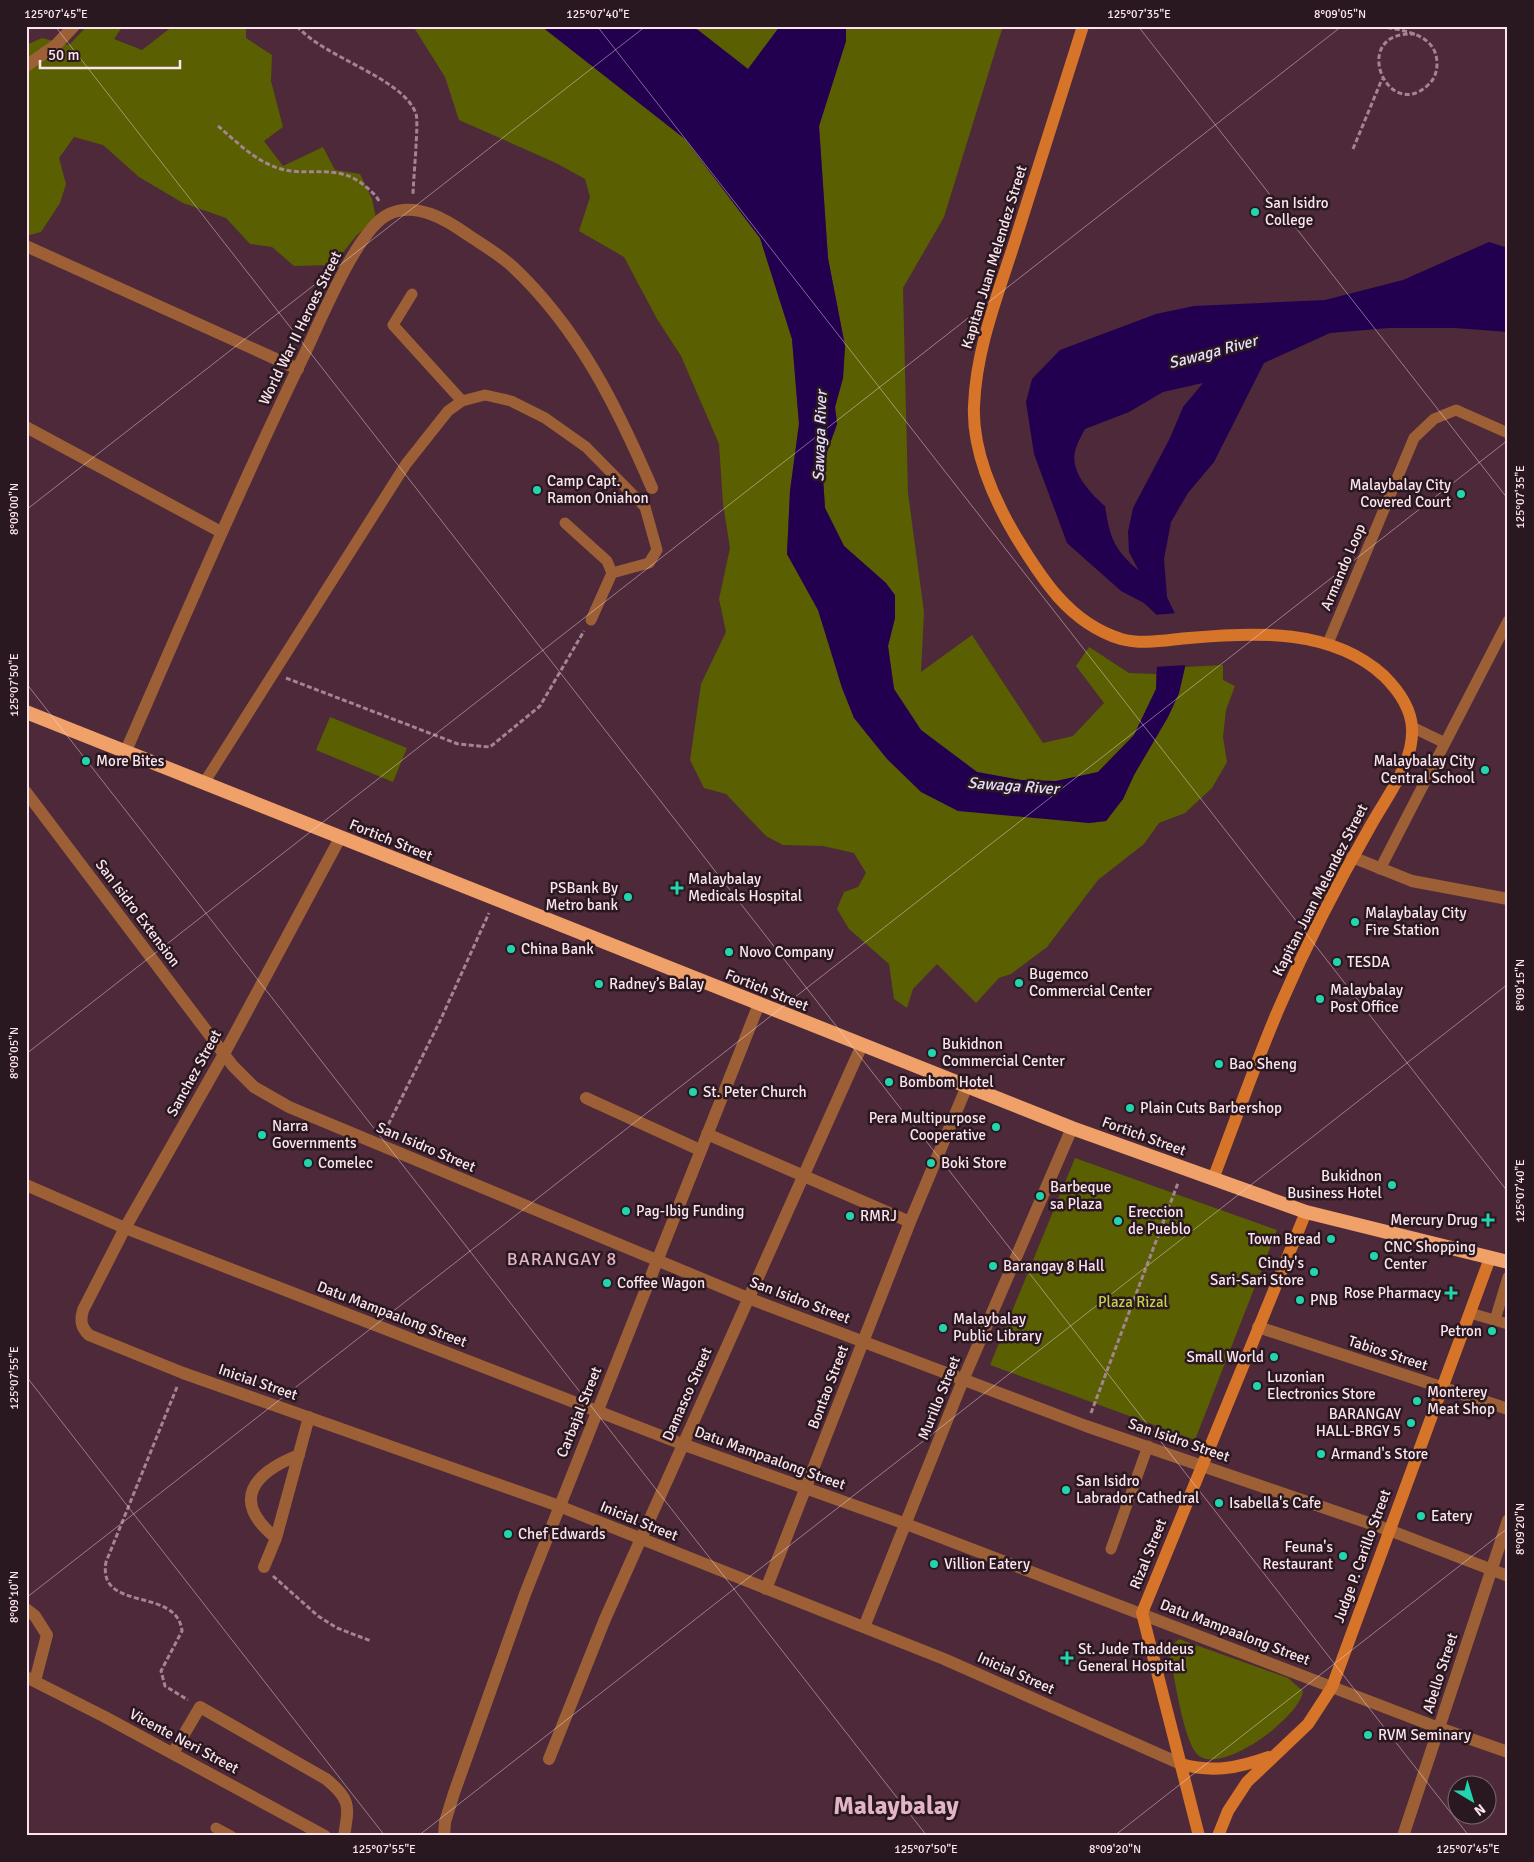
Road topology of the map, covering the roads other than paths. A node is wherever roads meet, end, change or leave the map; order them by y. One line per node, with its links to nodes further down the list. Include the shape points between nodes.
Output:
1 (74, 26): 3 (street, via 56,45)
2 (1083, 26): 16 (main road, Kapitan Juan Melendez Street, via 981,348 974,411 984,466 996,497 1014,534 1063,605 1101,631 1138,642 1256,635)
3 (26, 66)
4 (26, 246): 6 (street)
5 (412, 294): 7 (lane, via 393,325)
6 (298, 368): 10 (street, World War II Heroes Street, via 350,260 373,228 387,214 400,210 425,212 449,222 512,265 555,310 586,355 621,417); 12 (street, World War II Heroes Street)
7 (462, 401): 13 (lane, via 484,395 511,401 545,418 586,447 645,507 657,550 649,563); 21 (lane, via 448,411 406,464)
8 (26, 427): 12 (street)
9 (1508, 434): 16 (lane, Armando Loop, via 1456,410 1434,419 1414,438)
10 (652, 488)
11 (565, 523): 13 (lane, via 607,561)
12 (221, 532): 20 (street, World War II Heroes Street)
13 (612, 573): 14 (lane)
14 (591, 620)
15 (1508, 622): 19 (lane)
16 (1328, 643): 18 (main road, Kapitan Juan Melendez Street, via 1352,652 1390,682 1405,702)
17 (26, 712): 20 (highway, Fortich Street)
18 (1412, 727): 19 (lane); 24 (main road, Kapitan Juan Melendez Street, via 1411,743 1401,772)
19 (1445, 743): 25 (lane)
20 (125, 752): 21 (highway, Fortich Street)
21 (204, 783): 23 (highway, Fortich Street)
22 (26, 792): 29 (street, San Isidro Extension)
23 (340, 838): 27 (highway, Fortich Street); 29 (street, Sanchez Street)
24 (1352, 857): 25 (street); 36 (main road, Kapitan Juan Melendez Street, via 1278,1010)
25 (1380, 869): 26 (street, via 1412,881)
26 (1508, 899)
27 (759, 1004): 28 (highway, Fortich Street); 33 (street, Carbajal Street)
28 (862, 1045): 30 (highway, Fortich Street); 35 (street, Damasco Street)
29 (224, 1054): 40 (street, Sanchez Street); 42 (street, San Isidro Street, via 245,1079 264,1094)
30 (967, 1086): 32 (highway, Fortich Street); 39 (street, Bontao Street)
31 (586, 1098): 34 (street)
32 (1072, 1128): 36 (highway, Fortich Street); 52 (street, Murillo Street)
33 (707, 1134): 34 (street, Carbajal Street); 35 (street)
34 (700, 1150): 42 (street, Carbajal Street)
35 (804, 1174): 39 (street); 45 (street, Damasco Street)
36 (1213, 1178): 38 (highway, Fortich Street)
37 (26, 1185): 40 (street, Datu Mampaalong Street)
38 (1306, 1212): 41 (highway, Fortich Street); 50 (main road, Rizal Street)
39 (910, 1222): 51 (street, Bontao Street)
40 (125, 1228): 49 (street, Sanchez Street, via 83,1310); 55 (street, Datu Mampaalong Street)
41 (1490, 1258): 43 (highway, Fortich Street); 46 (main road, Judge P. Carillo Street)
42 (657, 1260): 45 (street, San Isidro Street); 55 (street, Carbajal Street)
43 (1508, 1262)
44 (1508, 1277): 47 (lane)
45 (748, 1298): 51 (street, San Isidro Street); 57 (street, Damasco Street)
46 (1470, 1313): 47 (lane); 53 (main road, Judge P. Carillo Street)
47 (1495, 1320): 48 (lane)
48 (1508, 1324)
49 (81, 1325): 56 (street, Inicial Street, via 89,1335 183,1373)
50 (1258, 1328): 53 (street, Tabios Street); 60 (main road, Rizal Street)
51 (863, 1341): 52 (street, San Isidro Street); 61 (street, Bontao Street)
52 (964, 1380): 58 (street, San Isidro Street); 64 (street, Murillo Street)
53 (1442, 1387): 54 (street, Tabios Street); 65 (main road, Judge P. Carillo Street)
54 (1508, 1409)
55 (597, 1411): 57 (street, Datu Mampaalong Street); 62 (street, Carbajal Street)
56 (309, 1417): 59 (street); 62 (street, Inicial Street)
57 (682, 1444): 61 (street, Datu Mampaalong Street); 67 (street, Damasco Street)
58 (1148, 1446): 60 (street, San Isidro Street); 68 (lane)
59 (299, 1455): 66 (street); 66 (street, via 268,1470 252,1492 252,1512)
60 (1202, 1464): 65 (street, San Isidro Street); 74 (main road, Rizal Street)
61 (806, 1488): 64 (street, Datu Mampaalong Street); 72 (street, Bontao Street)
62 (559, 1506): 67 (street, Inicial Street); 88 (street, Carbajal Street, via 478,1721 445,1822)
63 (1508, 1520): 70 (street, Abello Street)
64 (906, 1524): 74 (street, Datu Mampaalong Street); 75 (street, Murillo Street)
65 (1389, 1530): 70 (street, San Isidro Street); 77 (main road, Judge P. Carillo Street)
66 (276, 1538): 69 (street)
67 (642, 1539): 72 (street, Inicial Street); 82 (street, Damasco Street, via 601,1628)
68 (1111, 1549)
69 (264, 1567)
70 (1490, 1570): 71 (street, San Isidro Street); 78 (street, Abello Street)
71 (1508, 1576)
72 (766, 1589): 75 (street, Inicial Street)
73 (26, 1609): 76 (street, via 35,1616 47,1635)
74 (1142, 1613): 77 (street, Datu Mampaalong Street); 83 (main road, Rizal Street)
75 (864, 1628): 83 (street, Inicial Street, via 944,1659)
76 (31, 1679): 80 (street, Vicente Neri Street)
77 (1332, 1688): 78 (street, Datu Mampaalong Street); 81 (main road, Judge P. Carillo Street, via 1308,1724)
78 (1439, 1728): 79 (street, Datu Mampaalong Street); 91 (street, Abello Street)
79 (1508, 1752)
80 (173, 1753): 86 (street, Vicente Neri Street); 87 (street, via 200,1707 326,1779 339,1790 347,1803)
81 (1273, 1755): 83 (main road, via 1227,1769); 90 (main road, Judge P. Carillo Street, via 1236,1797)
82 (549, 1759)
83 (1181, 1764): 89 (main road, Rizal Street)
84 (216, 1828): 85 (lane)
85 (231, 1836)
86 (325, 1836)
87 (344, 1836)
88 (444, 1836)
89 (1199, 1836)
90 (1218, 1836)
91 (1403, 1836)

